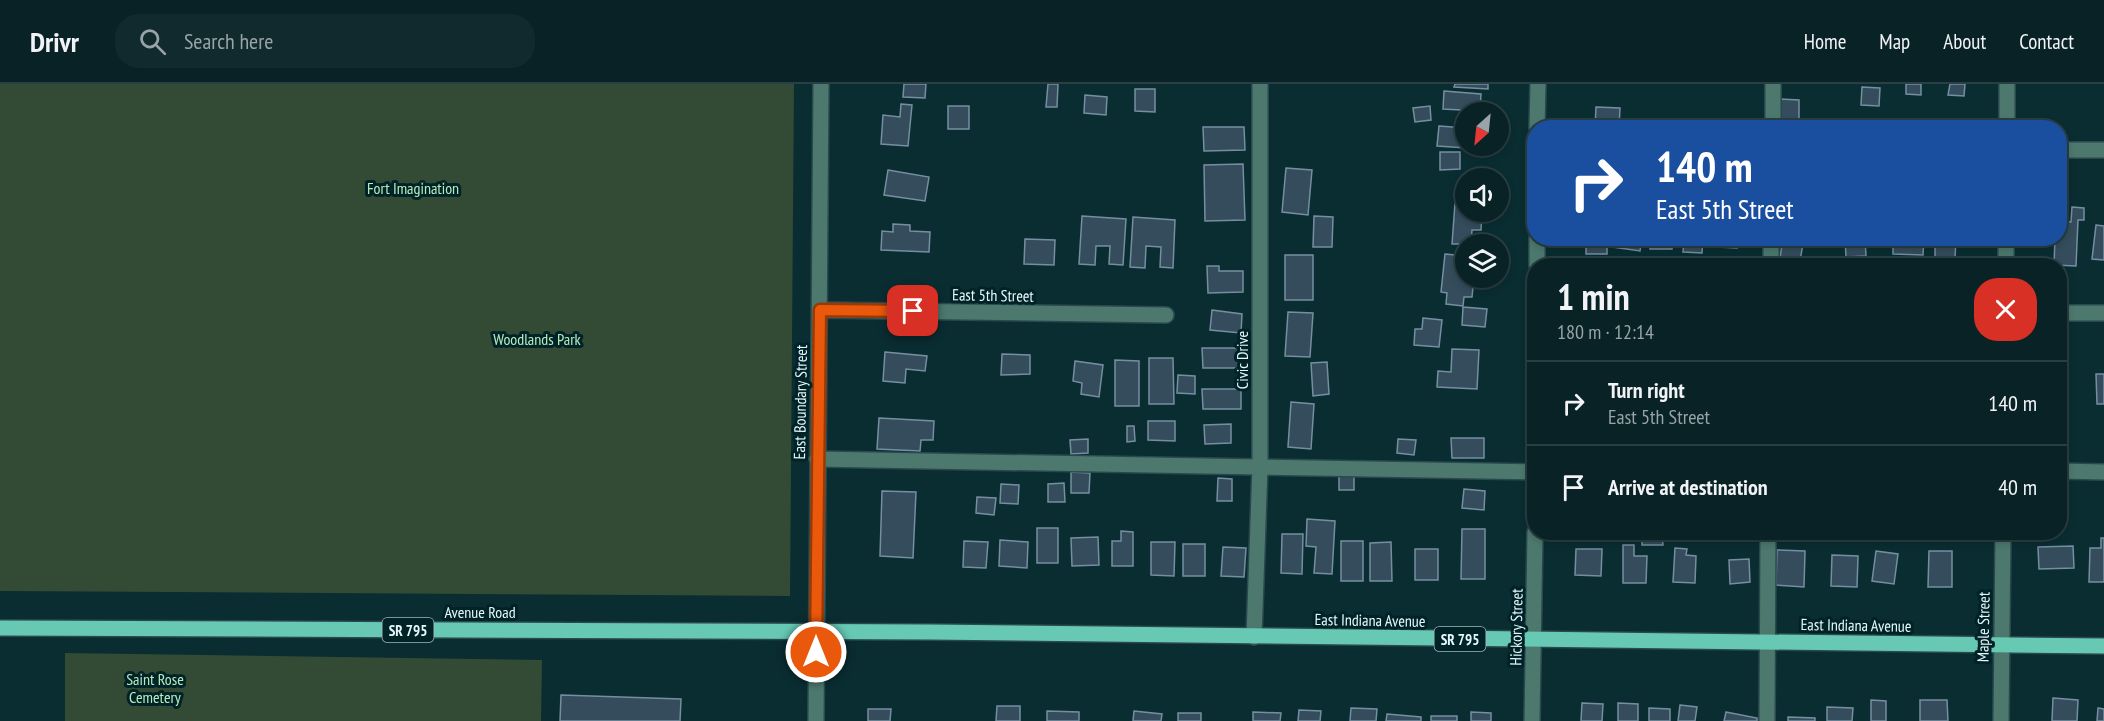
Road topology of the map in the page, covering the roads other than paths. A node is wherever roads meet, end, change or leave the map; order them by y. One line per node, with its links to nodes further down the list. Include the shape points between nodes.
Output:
1 (821, 84): 11 (street, East Boundary Street)
2 (1260, 84): 16 (street, Civic Drive)
3 (1538, 84): 6 (street)
4 (1773, 84): 7 (street)
5 (2007, 84): 8 (street)
6 (1537, 120)
7 (1773, 120)
8 (2007, 120)
9 (2067, 150): 10 (street)
10 (2104, 150)
11 (820, 310): 14 (street, East 5th Street); 15 (street, East Boundary Street)
12 (2067, 313): 13 (street)
13 (2104, 313)
14 (1166, 315)
15 (818, 459): 16 (street); 24 (street, East Boundary Street)
16 (1260, 466): 18 (street); 25 (street, Civic Drive)
17 (2067, 471): 19 (street)
18 (1527, 472)
19 (2104, 472)
20 (1535, 540): 26 (street, Hickory Street)
21 (1768, 540): 27 (street)
22 (2002, 540): 28 (street, Maple Street)
23 (0, 627): 24 (main road, Avenue Road / SR 795)
24 (817, 632): 25 (main road, East Indiana Avenue / SR 795); 30 (street, East Boundary Street)
25 (1254, 637): 26 (main road, East Indiana Avenue / SR 795)
26 (1534, 640): 27 (main road, East Indiana Avenue / SR 795); 31 (street, Hickory Street)
27 (1767, 642): 28 (main road, East Indiana Avenue / SR 795); 32 (street)
28 (2001, 645): 29 (main road, East Indiana Avenue / SR 795); 33 (street, Maple Street)
29 (2104, 646)
30 (816, 721)
31 (1532, 721)
32 (1767, 721)
33 (2001, 721)

